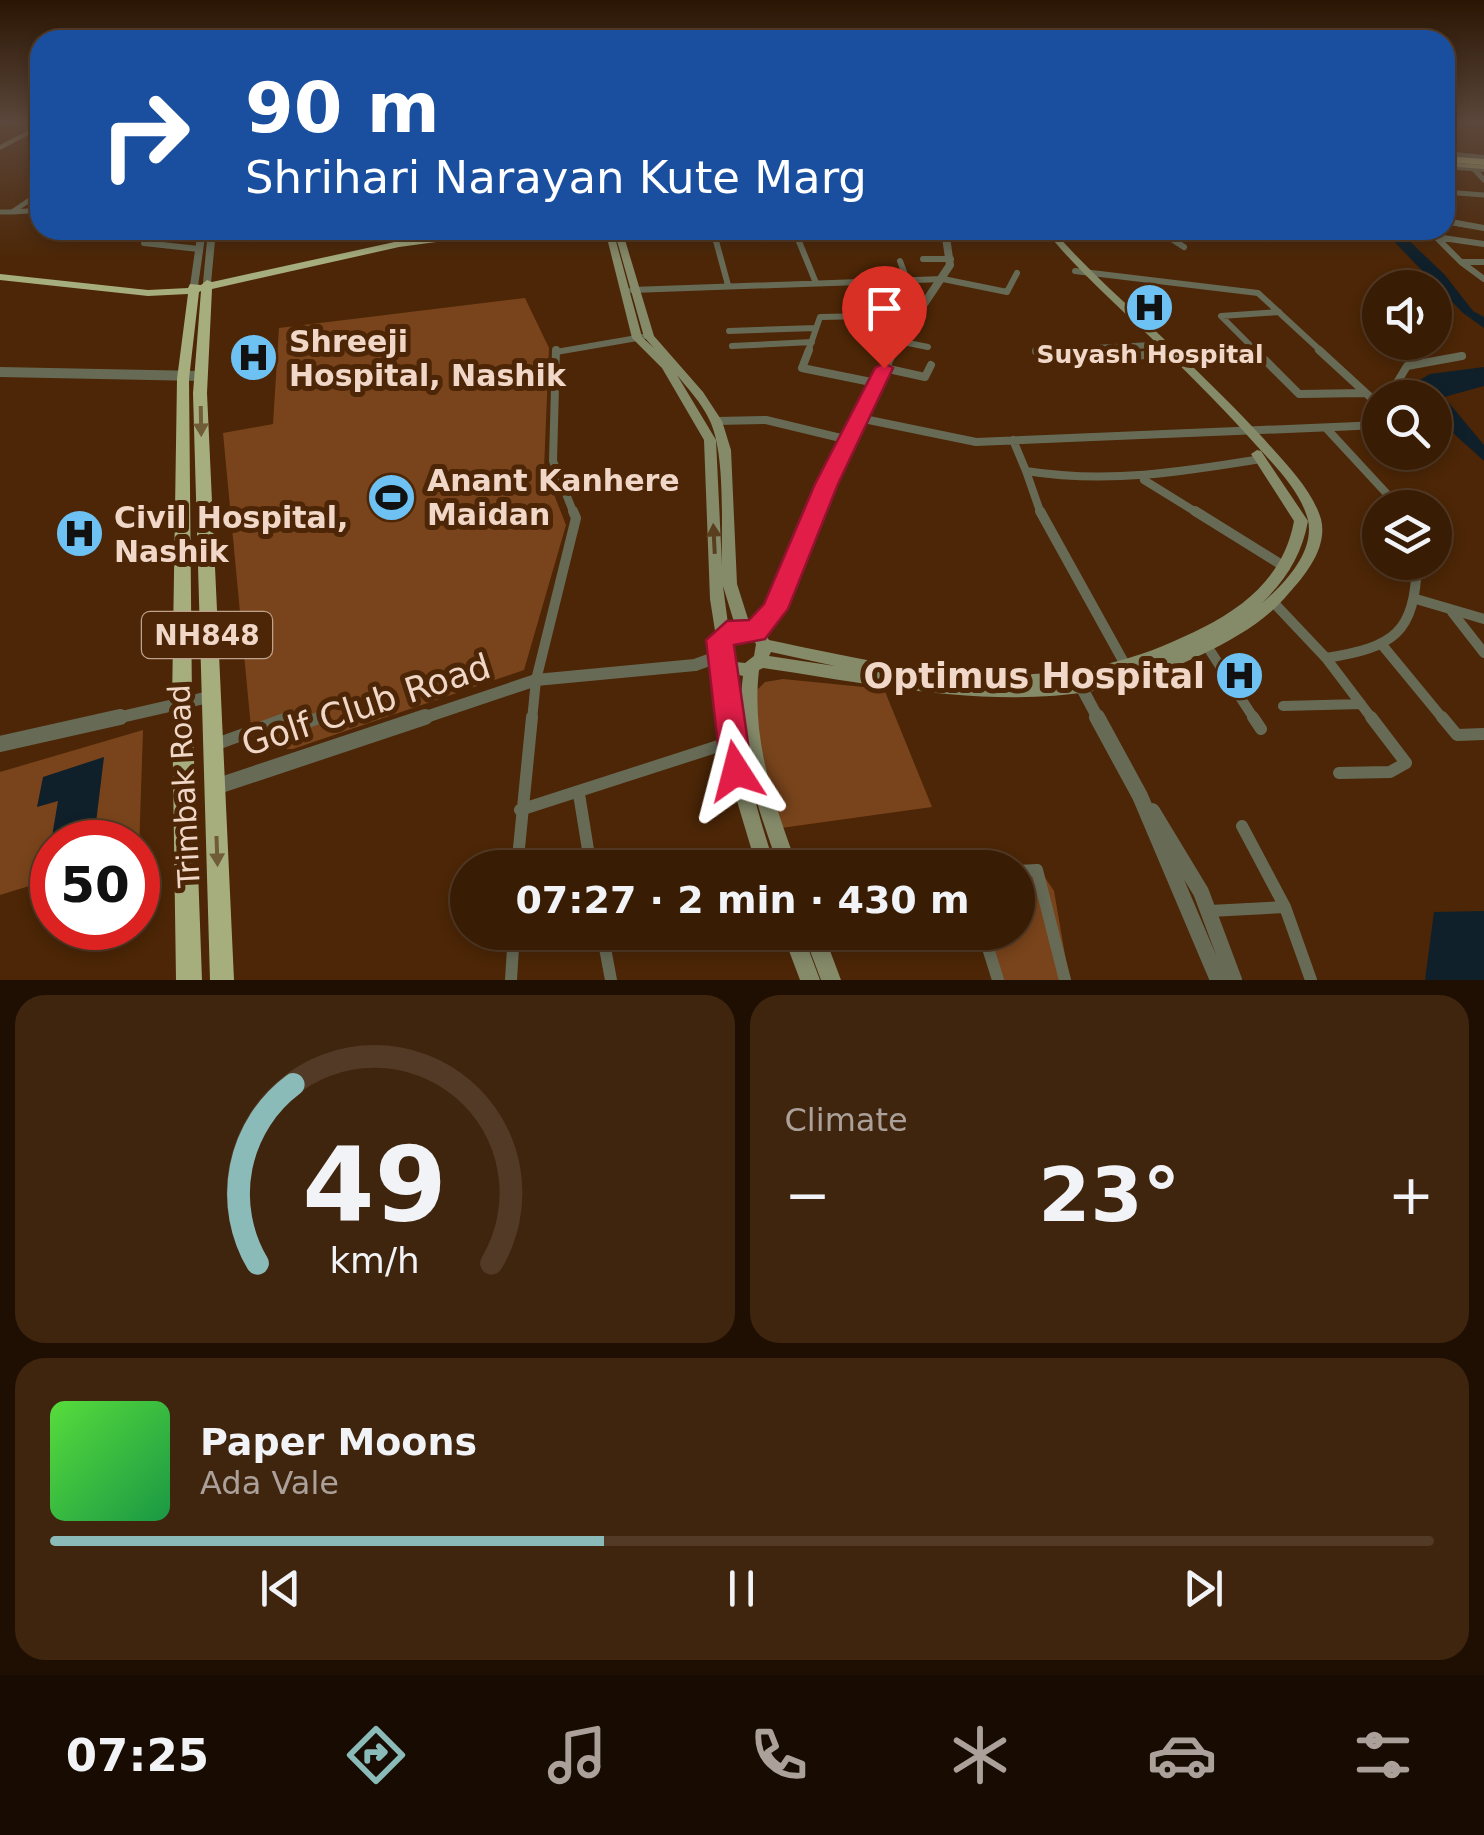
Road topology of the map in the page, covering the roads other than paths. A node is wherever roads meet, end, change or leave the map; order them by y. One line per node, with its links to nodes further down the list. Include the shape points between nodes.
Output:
1 (1455, 193): 2 (street)
2 (1484, 195)
3 (30, 200): 6 (street)
4 (30, 211): 6 (street)
5 (0, 212): 6 (street)
6 (12, 212)
7 (1480, 213): 9 (street)
8 (1455, 223): 9 (street)
9 (1483, 227)
10 (200, 240): 27 (street, NH848)
11 (210, 240): 40 (street)
12 (403, 240): 40 (highway)
13 (429, 240): 38 (highway)
14 (612, 240): 43 (main road)
15 (620, 240): 43 (main road)
16 (715, 240): 42 (street)
17 (795, 240): 41 (street)
18 (947, 240): 29 (street)
19 (1050, 240): 33 (main road)
20 (1057, 240): 33 (main road)
21 (1174, 240): 26 (street)
22 (1439, 240): 31 (street)
23 (1455, 240): 25 (street)
24 (144, 243): 27 (street)
25 (1484, 244)
26 (1184, 246)
27 (199, 249): 40 (street, NH848)
28 (924, 259): 29 (street)
29 (951, 259): 36 (street)
30 (900, 261): 39 (street)
31 (1461, 262): 32 (street); 37 (street)
32 (1484, 262)
33 (1080, 271): 45 (street, via 1240,287); 55 (main road); 71 (main road)
34 (1017, 273): 36 (street, via 1007,292)
35 (0, 274): 40 (highway, via 164,287); 44 (highway)
36 (943, 279): 39 (street); 47 (street)
37 (1484, 279)
38 (245, 280): 40 (highway); 46 (highway)
39 (906, 280): 41 (street)
40 (201, 283): 44 (highway); 46 (highway, Trimbak Road / NH848)
41 (816, 283): 42 (street)
42 (728, 285): 43 (street)
43 (629, 291): 50 (main road)
44 (148, 293): 46 (highway)
45 (1279, 312): 65 (street); 66 (street, via 1220,316 1299,394)
46 (198, 313): 62 (highway, Trimbak Road / NH848)
47 (917, 315): 48 (street, via 820,317); 51 (street)
48 (816, 328): 49 (street); 52 (street)
49 (729, 331)
50 (643, 338): 68 (main road, via 681,369); 75 (main road, via 701,424); 94 (street, via 556,349 552,461 576,518)
51 (898, 341): 54 (street); 60 (street)
52 (812, 342): 53 (street); 64 (street, via 802,368)
53 (732, 346)
54 (928, 348)
55 (1157, 350): 56 (street); 58 (street); 71 (main road)
56 (1036, 351)
57 (1462, 356): 63 (street, via 1404,366)
58 (1086, 359)
59 (931, 364): 60 (street, via 925,377)
60 (884, 368): 64 (street)
61 (0, 372): 62 (street)
62 (192, 377): 96 (highway, Trimbak Road / NH848, one-way to 96); 97 (highway, Trimbak Road / NH848)
63 (1393, 380)
64 (876, 384): 67 (street)
65 (1362, 389)
66 (1362, 392)
67 (859, 418): 72 (street); 73 (street, via 976,442)
68 (716, 421): 72 (street, via 763,418); 75 (main road)
69 (1362, 427): 70 (street)
70 (1327, 429): 71 (street); 78 (street)
71 (1245, 432): 73 (street); 74 (main road); 82 (main road, via 1302,496 1314,520 1310,556)
72 (848, 440): 85 (street, via 775,609)
73 (1013, 440): 76 (street)
74 (1261, 459): 77 (street); 79 (main road, via 1301,520)
75 (719, 466): 85 (main road, via 730,584); 86 (main road, one-way to 75, via 716,599)
76 (1026, 471): 77 (street); 93 (street, via 1043,520)
77 (1142, 478): 79 (street)
78 (1383, 490)
79 (1284, 567): 93 (main road, via 1238,614)
80 (1417, 580): 81 (street)
81 (1416, 599): 83 (street); 88 (street, via 1416,612)
82 (1273, 602): 87 (main road); 91 (street)
83 (1452, 612): 84 (street); 89 (street)
84 (1484, 618)
85 (755, 635): 86 (main road); 92 (main road); 95 (main road, via 930,674)
86 (723, 636): 90 (main road)
87 (1207, 646): 93 (main road); 101 (street)
88 (1383, 646): 91 (street); 102 (street, via 1457,735)
89 (1484, 653)
90 (721, 658): 92 (main road, via 736,666); 94 (street, Golf Club Road); 103 (main road)
91 (1326, 658): 98 (street)
92 (756, 663): 95 (main road, via 972,690); 115 (main road, via 746,702 748,736)
93 (1130, 672): 95 (main road)
94 (536, 680): 107 (street, Golf Club Road); 110 (street)
95 (1080, 684): 109 (street)
96 (209, 696): 97 (street); 105 (highway, Trimbak Road / NH848)
97 (182, 704): 104 (street); 124 (highway, Trimbak Road / NH848)
98 (1361, 704): 99 (street); 106 (street, via 1406,763 1390,772)
99 (1284, 706)
100 (321, 717): 105 (street, via 291,729 290,716)
101 (1261, 729)
102 (1484, 734)
103 (730, 742): 108 (street); 114 (main road)
104 (0, 744)
105 (212, 746): 107 (highway, Trimbak Road / NH848)
106 (1339, 773)
107 (215, 787): 125 (highway, Trimbak Road / NH848, one-way to 125)
108 (579, 794): 110 (street); 113 (street)
109 (1140, 796): 118 (street, via 1168,830); 132 (street)
110 (520, 810): 112 (street)
111 (1242, 826): 117 (street)
112 (518, 850)
113 (588, 850)
114 (761, 850)
115 (782, 850)
116 (1035, 870): 131 (street)
117 (1285, 907): 118 (street); 134 (street)
118 (1210, 911): 133 (street)
119 (513, 950): 126 (street)
120 (605, 950): 127 (street)
121 (799, 950): 128 (main road)
122 (820, 950): 129 (main road)
123 (989, 950): 130 (street)
124 (189, 980)
125 (222, 980)
126 (511, 980)
127 (611, 980)
128 (810, 980)
129 (831, 980)
130 (998, 980)
131 (1065, 980)
132 (1218, 980)
133 (1234, 980)
134 (1310, 980)

